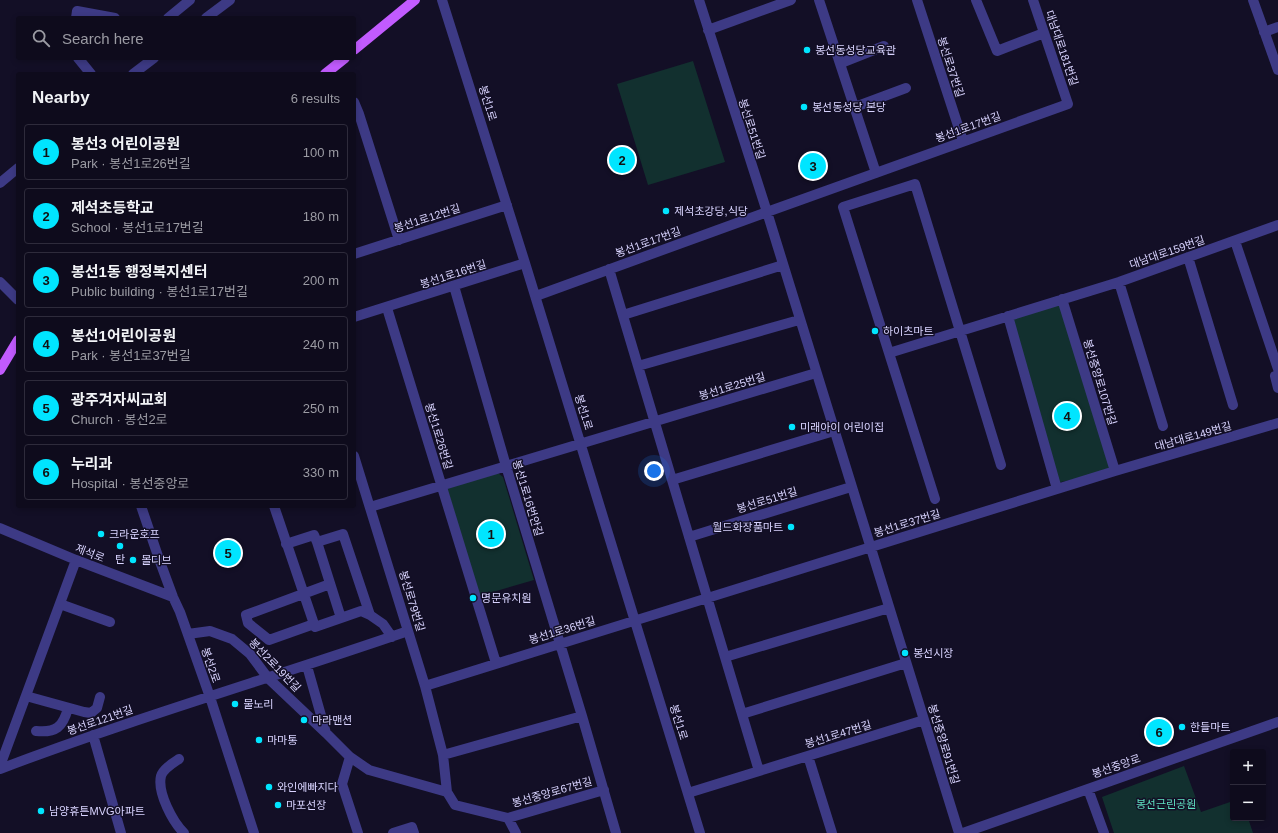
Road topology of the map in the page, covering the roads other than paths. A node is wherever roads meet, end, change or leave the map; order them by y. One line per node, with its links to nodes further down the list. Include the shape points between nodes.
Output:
1 (190, 0): 14 (street)
2 (230, 0): 15 (street)
3 (415, 0): 21 (main road)
4 (442, 0): 38 (street, 봉선1로)
5 (699, 0): 17 (street, 봉선로51번길)
6 (791, 0): 17 (street)
7 (819, 0): 25 (street)
8 (917, 0): 34 (street, 봉선로37번길)
9 (976, 0): 19 (street, via 997,51)
10 (1033, 0): 19 (street, 대남대로181번길)
11 (1253, 0): 18 (street)
12 (76, 16): 13 (street, via 77,11)
13 (105, 16)
14 (170, 16)
15 (209, 16)
16 (1278, 27): 18 (street)
17 (708, 30): 39 (street, 봉선로51번길)
18 (1264, 32): 26 (street)
19 (1044, 33): 31 (street, 대남대로181번길)
20 (884, 46): 25 (street)
21 (356, 48)
22 (80, 60): 27 (street)
23 (149, 60): 28 (street)
24 (343, 60): 29 (main road)
25 (841, 63): 32 (street)
26 (1278, 70)
27 (89, 72)
28 (139, 72)
29 (331, 72)
30 (906, 88): 32 (street)
31 (1068, 104): 34 (street, 봉선1로17번길)
32 (855, 107): 36 (street)
33 (357, 116): 41 (street)
34 (963, 142): 36 (street, 봉선1로17번길)
35 (16, 170): 37 (street)
36 (876, 173): 39 (street, 봉선1로17번길)
37 (0, 183)
38 (507, 205): 41 (street, 봉선1로12번길); 45 (street, 봉선1로)
39 (767, 212): 46 (street, 봉선로51번길); 47 (street, 봉선1로17번길)
40 (1278, 225): 42 (street, 대남대로159번길)
41 (398, 240): 43 (street, 봉선1로12번길)
42 (1235, 241): 44 (street, 대남대로159번길); 64 (street)
43 (356, 253)
44 (1188, 257): 49 (street, 대남대로159번길); 68 (street)
45 (525, 263): 50 (street, 봉선1로16번길); 51 (street, 봉선1로)
46 (783, 265): 55 (street); 58 (street, 봉선로51번길)
47 (609, 269): 51 (street, 봉선1로17번길); 55 (street, 봉선1로17번길)
48 (0, 282): 52 (street)
49 (1119, 282): 53 (street, 대남대로159번길); 71 (street)
50 (454, 286): 54 (street, 봉선1로16번길); 76 (street, 봉선1로16번안길)
51 (536, 296): 73 (street, 봉선1로)
52 (16, 298)
53 (1062, 299): 57 (street, 대남대로159번길); 77 (street, 봉선중앙로107번길)
54 (387, 308): 56 (street, 봉선1로16번길); 79 (street, 봉선1로26번길)
55 (623, 315): 62 (street, 봉선1로17번길)
56 (356, 316)
57 (1008, 316): 59 (street, 대남대로159번길); 81 (street)
58 (800, 320): 62 (street); 65 (street, 봉선로51번길)
59 (960, 331): 61 (street, 대남대로159번길); 61 (street, via 915,184 843,207); 75 (street)
60 (16, 343): 63 (main road)
61 (889, 353): 82 (street)
62 (637, 362): 69 (street)
63 (0, 370)
64 (1278, 370)
65 (816, 373): 69 (street, 봉선1로25번길); 72 (street, 봉선로51번길)
66 (1278, 375): 67 (street, via 1275,376)
67 (1278, 388)
68 (1233, 405)
69 (655, 422): 73 (street, 봉선1로25번길); 78 (street)
70 (1278, 423): 77 (street, 대남대로149번길)
71 (1163, 426)
72 (834, 431): 78 (street); 80 (street, 봉선로51번길)
73 (581, 444): 76 (street, 봉선1로26번길); 100 (street, 봉선1로)
74 (356, 462): 83 (street, 봉선로79번길)
75 (1000, 465)
76 (506, 466): 79 (street, 봉선1로26번길); 106 (street, 봉선1로16번안길)
77 (1115, 471): 81 (street, 봉선1로37번길)
78 (672, 480): 87 (street)
79 (441, 486): 83 (street, 봉선1로26번길); 108 (street, 봉선1로26번길)
80 (851, 487): 87 (street, 봉선로51번길); 90 (street, 봉선로51번길)
81 (1057, 489): 90 (street, 봉선1로37번길)
82 (935, 499)
83 (370, 507): 103 (street, 봉선로79번길)
84 (142, 508): 94 (street, 봉선2로)
85 (275, 508): 89 (street)
86 (0, 528): 91 (street, 제석로)
87 (689, 537): 95 (street)
88 (316, 542): 89 (street, via 314,535); 92 (street); 98 (street, via 343,534)
89 (286, 544): 93 (street)
90 (870, 547): 95 (street, 봉선1로37번길); 97 (street, 봉선중앙로91번길)
91 (76, 560): 94 (street, 제석로); 96 (street)
92 (330, 584): 93 (street); 99 (street)
93 (303, 594): 102 (street); 102 (street, via 246,615 248,623 269,640)
94 (173, 597): 104 (street, 봉선2로)
95 (707, 598): 100 (street, 봉선1로37번길); 107 (street)
96 (60, 604): 101 (street); 113 (street)
97 (889, 608): 107 (street); 109 (street, 봉선중앙로91번길)
98 (370, 615): 99 (street, via 360,611); 105 (street, via 383,624)
99 (342, 618): 102 (street, via 315,627)
100 (635, 620): 106 (street, 봉선1로36번길); 134 (street, 봉선1로)
101 (110, 622)
102 (314, 624)
103 (408, 631): 105 (street, 봉선로121번길); 112 (street, 봉선로79번길)
104 (188, 634): 111 (street, 봉선2로19번길, via 210,631 232,639 250,654); 115 (street, 봉선2로)
105 (392, 637): 110 (street, 봉선로121번길)
106 (560, 643): 108 (street, 봉선1로36번길); 118 (street, 봉선1로16번안길)
107 (725, 657): 117 (street)
108 (496, 663): 112 (street, 봉선1로36번길)
109 (906, 663): 117 (street); 119 (street, 봉선중앙로91번길)
110 (307, 666): 111 (street, 봉선로121번길); 122 (street)
111 (268, 678): 115 (street, 봉선로121번길); 122 (street, 봉선2로19번길)
112 (425, 686): 124 (street, 봉선로79번길)
113 (26, 696): 116 (street); 128 (street)
114 (100, 697): 116 (street, via 97,708 91,713)
115 (210, 697): 123 (street, 봉선로121번길); 138 (street, 봉선2로)
116 (68, 708): 121 (street, via 59,727 52,731)
117 (742, 714): 130 (street)
118 (582, 716): 124 (street); 132 (street, 봉선1로16번안길)
119 (924, 720): 125 (street, 봉선1로47번길); 146 (street, 봉선중앙로91번길)
120 (1278, 722): 131 (street, 봉선중앙로)
121 (36, 731)
122 (326, 733): 126 (street, 봉선2로19번길)
123 (93, 736): 129 (street, 봉선로121번길); 136 (street)
124 (443, 755): 133 (street, 봉선로79번길)
125 (808, 756): 130 (street, 봉선1로47번길); 145 (street)
126 (350, 757): 133 (street, 봉선2로19번길, via 369,770); 139 (street, via 342,784)
127 (179, 759): 137 (street, via 161,775 160,784 173,820)
128 (0, 766)
129 (0, 769)
130 (759, 771): 134 (street, 봉선1로47번길)
131 (1088, 789): 147 (street, 봉선중앙로); 148 (street)
132 (604, 790): 135 (street, 봉선중앙로67번길); 143 (street, 봉선1로16번안길)
133 (447, 792): 135 (street, 봉선중앙로67번길, via 455,805)
134 (688, 794): 144 (street, 봉선1로)
135 (508, 818): 142 (street, 봉선중앙로67번길)
136 (121, 833)
137 (184, 833)
138 (254, 833)
139 (358, 833)
140 (393, 833): 141 (street, via 412,827)
141 (414, 833)
142 (516, 833)
143 (616, 833)
144 (700, 833)
145 (832, 833)
146 (959, 833)
147 (963, 833)
148 (1104, 833)

